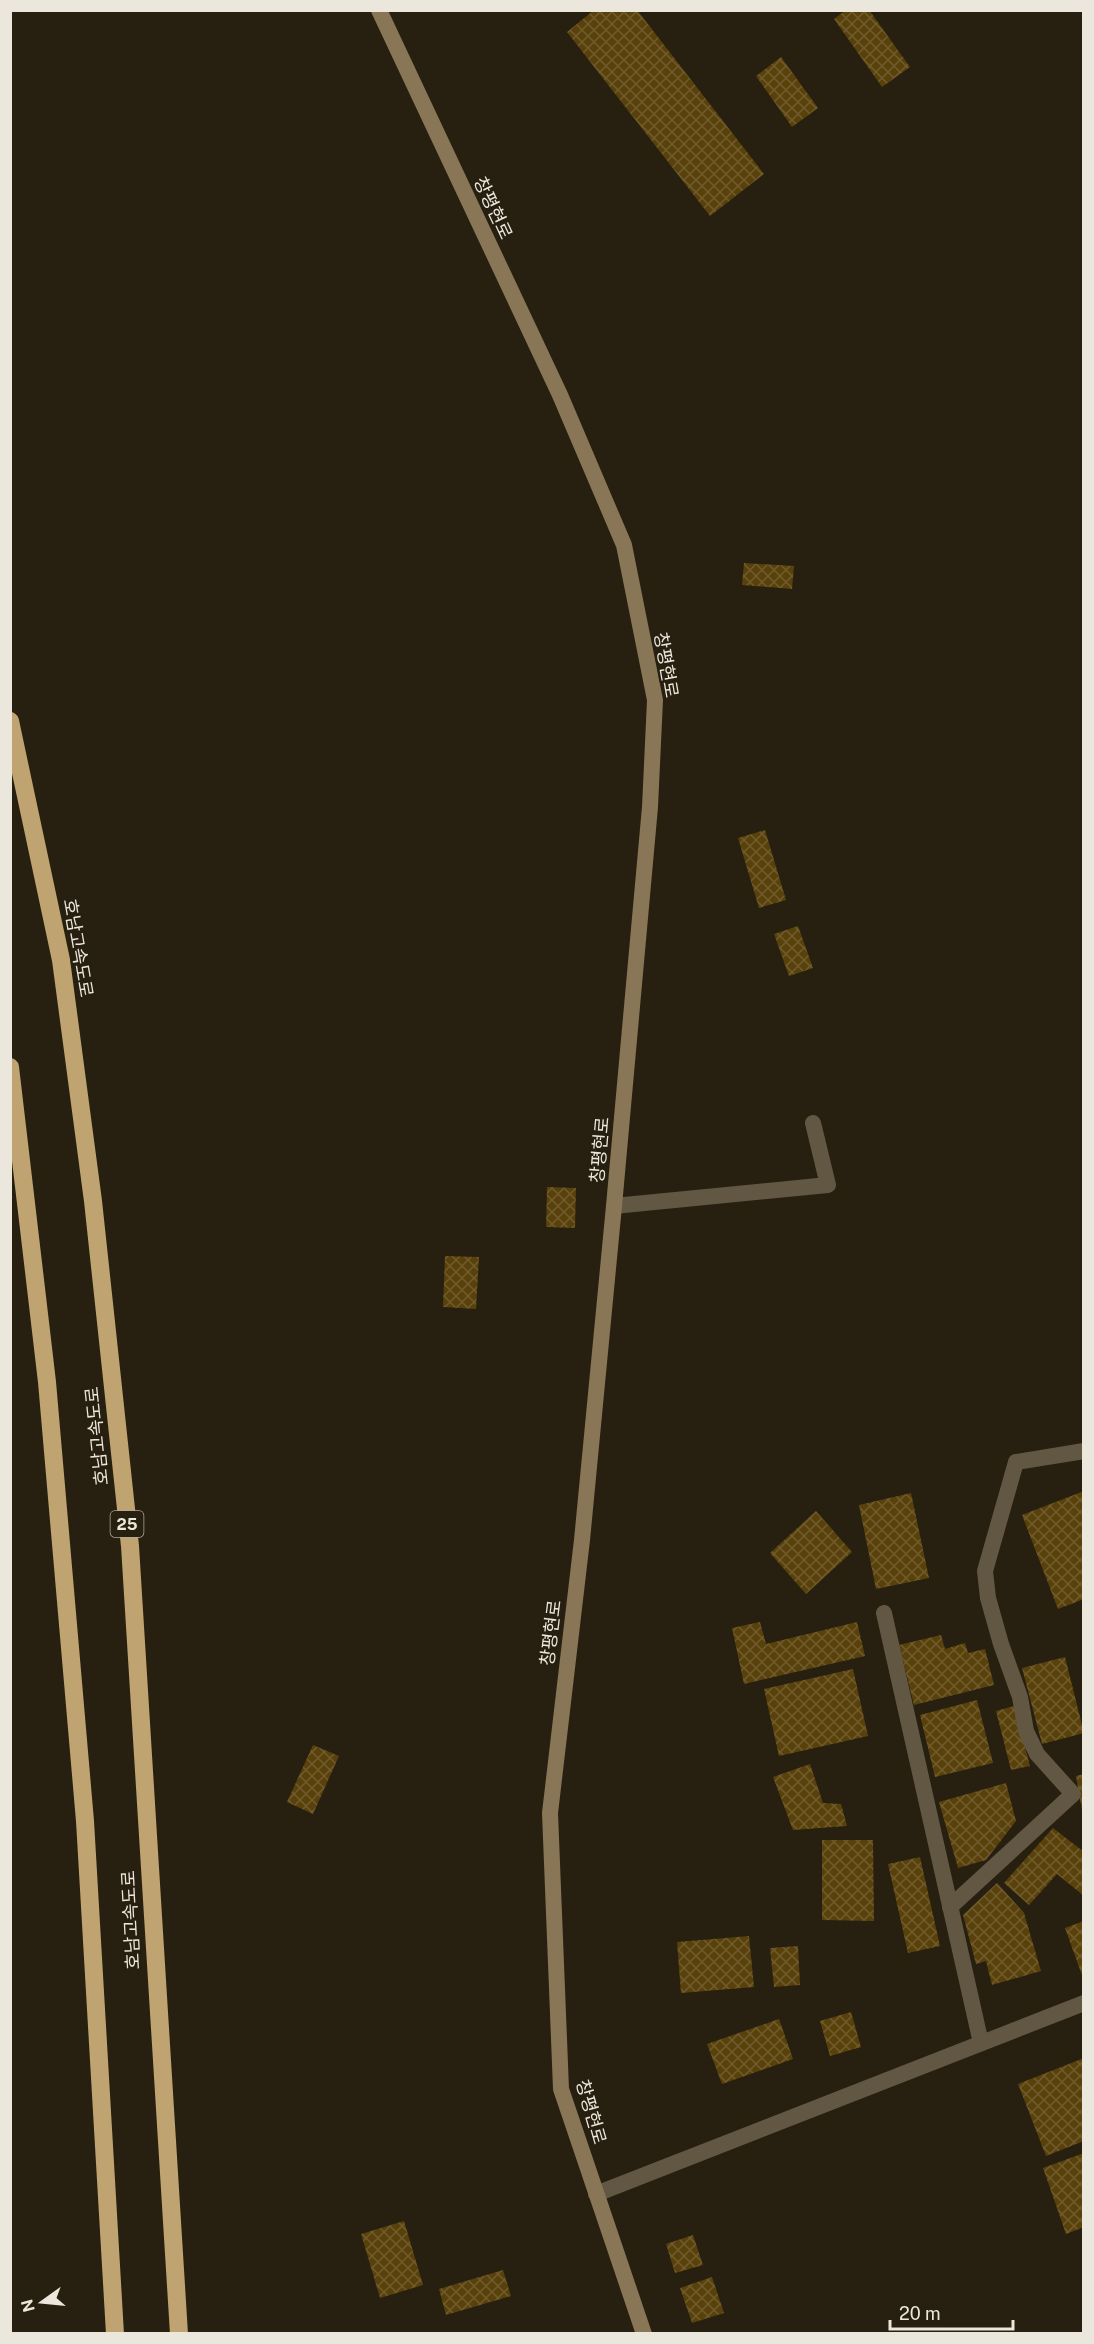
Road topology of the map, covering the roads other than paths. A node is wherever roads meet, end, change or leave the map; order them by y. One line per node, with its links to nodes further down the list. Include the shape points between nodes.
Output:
1 (379, 10): 5 (main road, 창평현로, via 560,395 624,545 655,700 650,807)
2 (10, 722): 13 (highway, 호남고속도로 / 25, via 62,972 93,1201 130,1546)
3 (10, 1067): 12 (highway, via 46,1382 85,1821)
4 (813, 1123): 5 (street, via 828,1185)
5 (614, 1206): 11 (main road, 창평현로, via 582,1540 550,1813 561,2089)
6 (1083, 1452): 8 (street, via 1016,1462 985,1571 988,1598 1020,1697 1026,1731 1036,1754 1073,1794)
7 (884, 1613): 8 (street)
8 (950, 1907): 10 (street)
9 (1083, 2002): 10 (street)
10 (981, 2043): 11 (street)
11 (596, 2194): 14 (main road, 창평현로)
12 (116, 2334)
13 (179, 2334)
14 (644, 2334)

